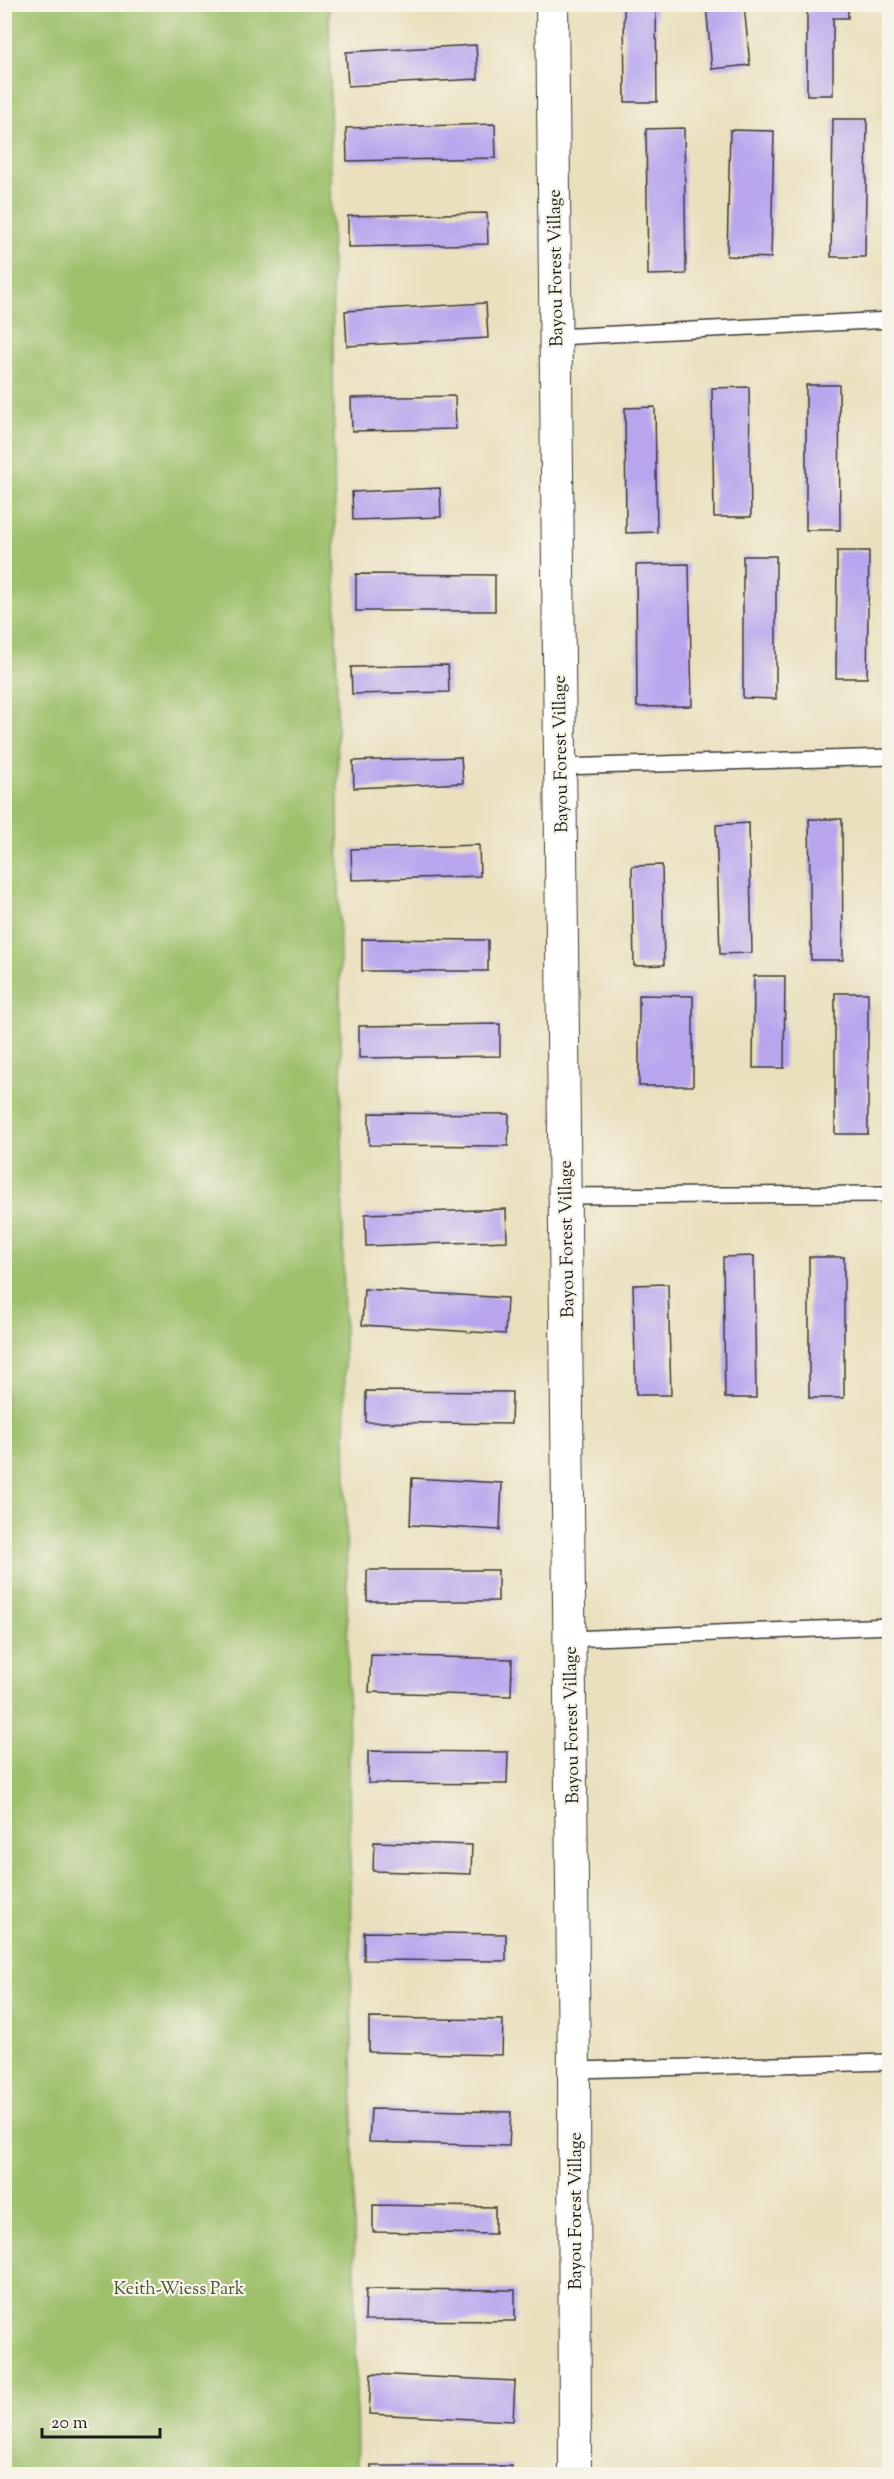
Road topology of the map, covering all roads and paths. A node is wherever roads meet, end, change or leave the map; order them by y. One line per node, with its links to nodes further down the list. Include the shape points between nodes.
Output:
1 (552, 4): 3 (street, Bayou Forest Village)
2 (890, 320): 3 (lane)
3 (556, 337): 5 (street, Bayou Forest Village)
4 (890, 757): 5 (lane)
5 (561, 767): 7 (street, Bayou Forest Village)
6 (890, 1194): 7 (lane)
7 (565, 1196): 9 (street, Bayou Forest Village)
8 (890, 1626): 9 (lane)
9 (570, 1639): 11 (street, Bayou Forest Village)
10 (890, 2062): 11 (lane)
11 (574, 2070): 12 (street, Bayou Forest Village)
12 (575, 2475)

